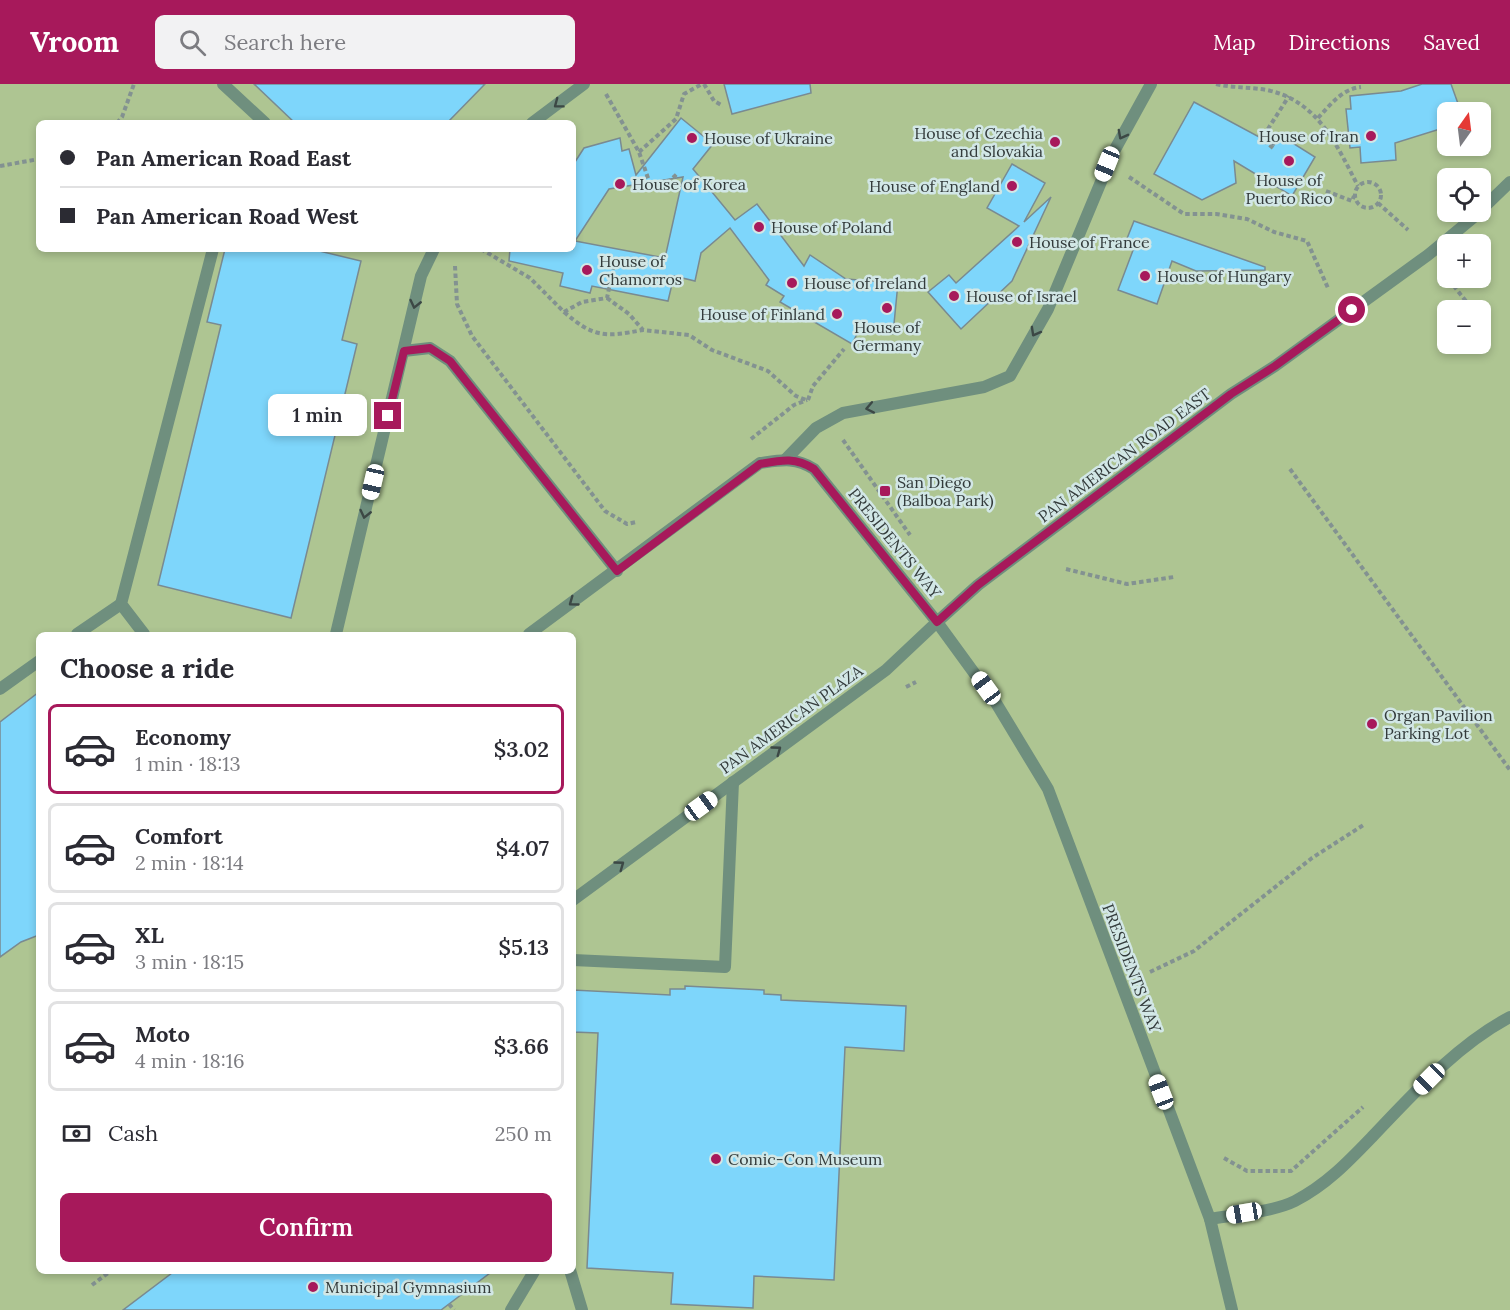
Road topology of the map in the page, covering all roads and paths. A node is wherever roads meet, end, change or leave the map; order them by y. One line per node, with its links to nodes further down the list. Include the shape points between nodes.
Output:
1 (134, 84): 13 (path)
2 (223, 84): 11 (street)
3 (584, 84): 16 (street, one-way to 16)
4 (600, 84): 18 (path)
5 (703, 84): 10 (path, via 714,101); 18 (path, via 684,94 676,119)
6 (1151, 84): 47 (street, one-way to 47, via 1110,159 1048,309 1010,376 984,387 843,413)
7 (1216, 84): 9 (path)
8 (1361, 87): 12 (path, via 1353,87 1337,97)
9 (1289, 96): 12 (path); 17 (path, via 1266,132 1266,142)
10 (723, 106)
11 (249, 108): 14 (street); 15 (street)
12 (1318, 118): 24 (path, via 1328,129)
13 (120, 120)
14 (247, 120)
15 (262, 120)
16 (536, 120)
17 (1272, 148)
18 (639, 152): 22 (path)
19 (36, 160): 20 (path)
20 (0, 166)
21 (678, 173): 25 (path)
22 (649, 182)
23 (1510, 183): 29 (street, PAN AMERICAN ROAD EAST)
24 (1358, 186): 28 (path); 30 (path, via 1366,182 1375,184 1382,195)
25 (662, 188)
26 (1151, 191): 38 (path, via 1184,214 1247,219 1307,241)
27 (1326, 191): 28 (path, via 1352,201)
28 (1354, 194): 30 (path, via 1364,208)
29 (1491, 201)
30 (1378, 203): 32 (path)
31 (1467, 222): 56 (street, PAN AMERICAN ROAD EAST, via 1428,255 1231,394 978,585)
32 (1408, 230)
33 (212, 252): 55 (street)
34 (433, 252): 45 (street, one-way to 45, via 421,276)
35 (486, 252): 42 (path, via 530,278)
36 (615, 255): 40 (path)
37 (456, 258): 50 (path, via 457,304 472,336 605,511)
38 (1328, 288)
39 (1455, 288): 41 (path)
40 (607, 298): 42 (path, via 582,302); 43 (path)
41 (1465, 300)
42 (564, 312): 43 (path, via 584,329 602,335)
43 (643, 330): 46 (path, via 689,335 712,350 768,371 796,396)
44 (844, 349): 46 (path, via 813,386)
45 (404, 351): 53 (street, via 430,348 450,361); 59 (street, one-way to 59)
46 (807, 400): 47 (path)
47 (834, 418): 48 (street, via 816,428); 51 (path, via 841,437)
48 (786, 459): 53 (street, via 760,464); 56 (street, PRESIDENTS WAY, via 801,461 814,469)
49 (1290, 469): 63 (path)
50 (627, 524)
51 (910, 535)
52 (1066, 569): 54 (path, via 1127,584)
53 (617, 571): 60 (street, one-way to 60)
54 (1174, 578)
55 (121, 604): 57 (street); 58 (street)
56 (937, 622): 64 (street, PAN AMERICAN PLAZA, one-way to 56, via 886,670); 72 (street, PRESIDENTS WAY, via 996,703 1048,789)
57 (80, 632)
58 (142, 632)
59 (336, 632)
60 (533, 632)
61 (36, 664): 62 (street)
62 (0, 689)
63 (1510, 770)
64 (733, 782): 66 (street, PAN AMERICAN PLAZA, one-way to 64); 67 (street, via 725,967)
65 (1365, 824): 68 (path, via 1312,858 1194,951)
66 (576, 898)
67 (576, 960)
68 (1150, 972)
69 (1510, 1017): 72 (street, via 1481,1035 1429,1079 1319,1187 1292,1203)
70 (1364, 1106): 71 (path, via 1291,1171 1247,1171)
71 (1224, 1158)
72 (1209, 1220): 81 (street, PRESIDENTS WAY)
73 (107, 1274): 76 (path)
74 (533, 1274): 79 (street)
75 (571, 1274): 80 (street)
76 (93, 1285)
77 (449, 1304): 78 (path)
78 (454, 1310)
79 (511, 1310)
80 (582, 1310)
81 (1233, 1310)

